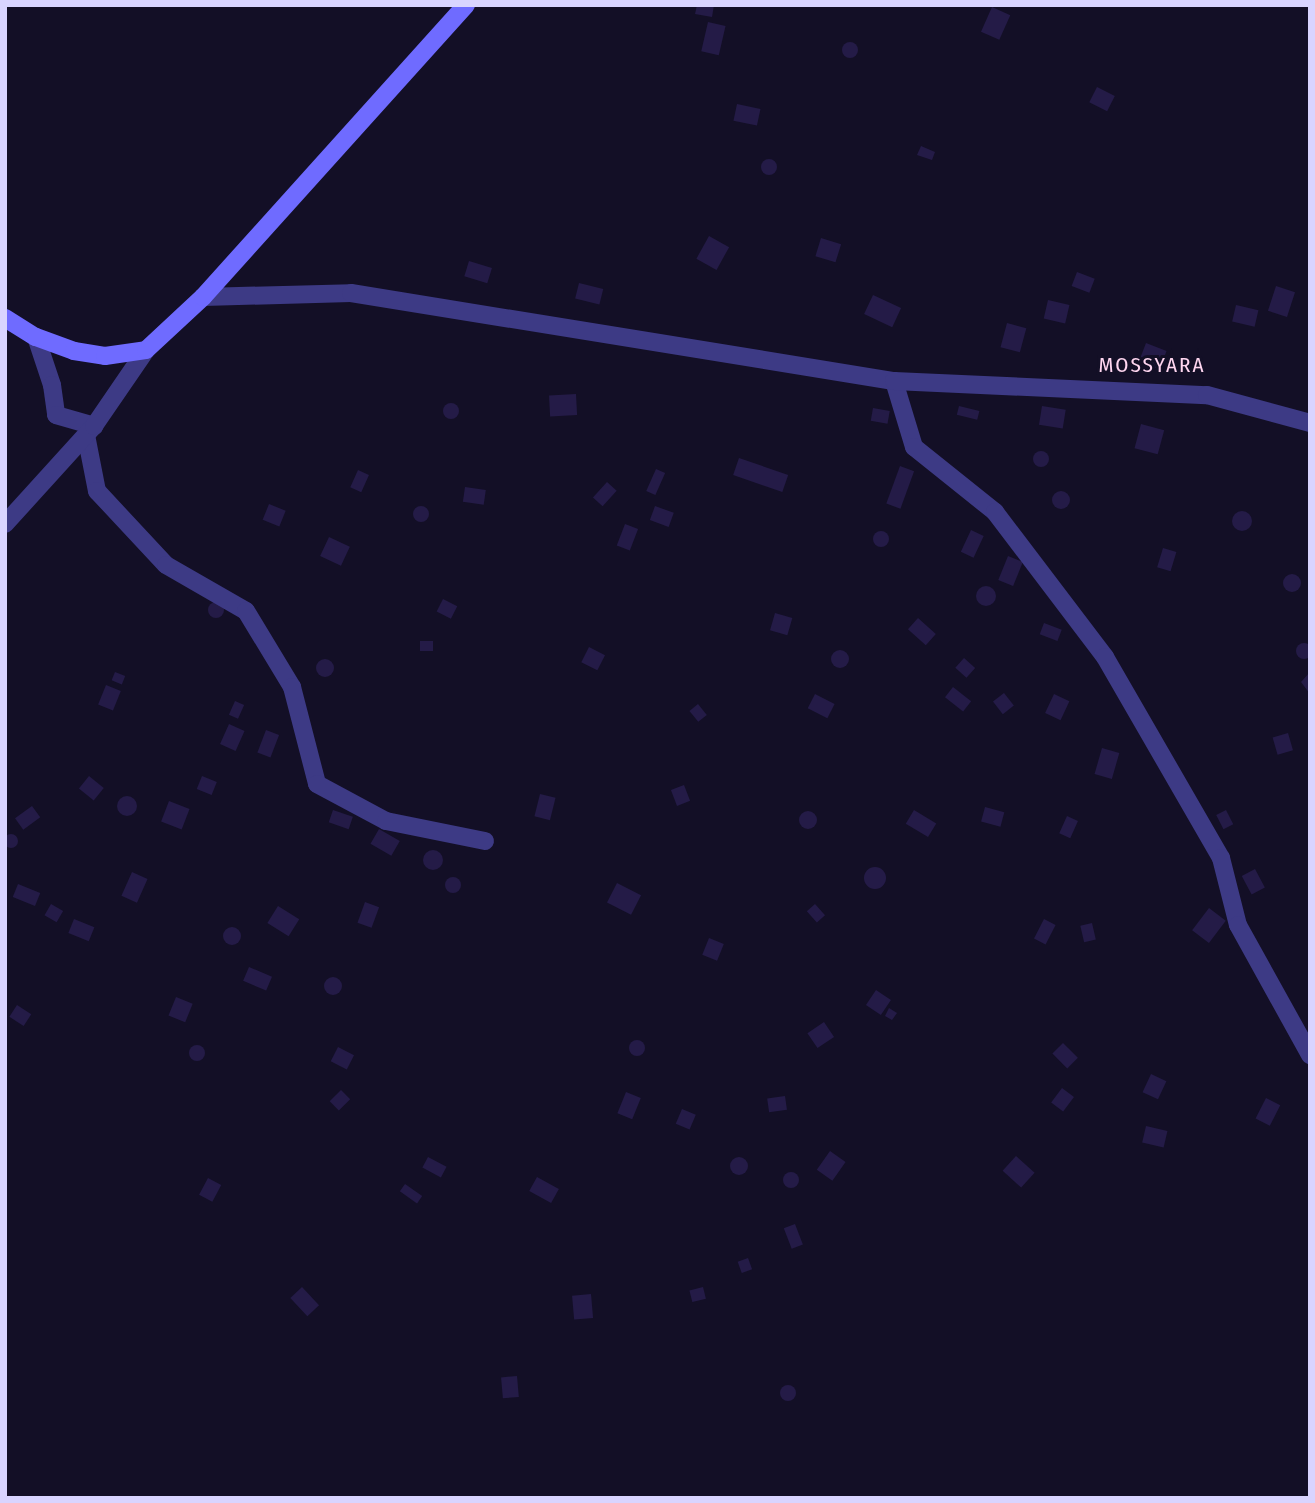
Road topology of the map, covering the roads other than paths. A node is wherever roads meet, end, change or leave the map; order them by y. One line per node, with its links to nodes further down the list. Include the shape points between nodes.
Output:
1 (466, 5): 2 (main road)
2 (203, 297): 5 (main road); 6 (street, via 351,293)
3 (5, 318): 4 (main road)
4 (36, 337): 5 (main road, via 104,356); 8 (street, via 52,385 56,415)
5 (146, 350): 8 (street)
6 (894, 381): 7 (street, via 1207,395); 11 (street, via 914,447 995,512 1105,657 1221,858 1238,925)
7 (1310, 423)
8 (90, 430): 9 (street); 10 (street, via 97,491 166,565 246,611 292,687 317,784 386,821)
9 (5, 524)
10 (485, 841)
11 (1310, 1055)

